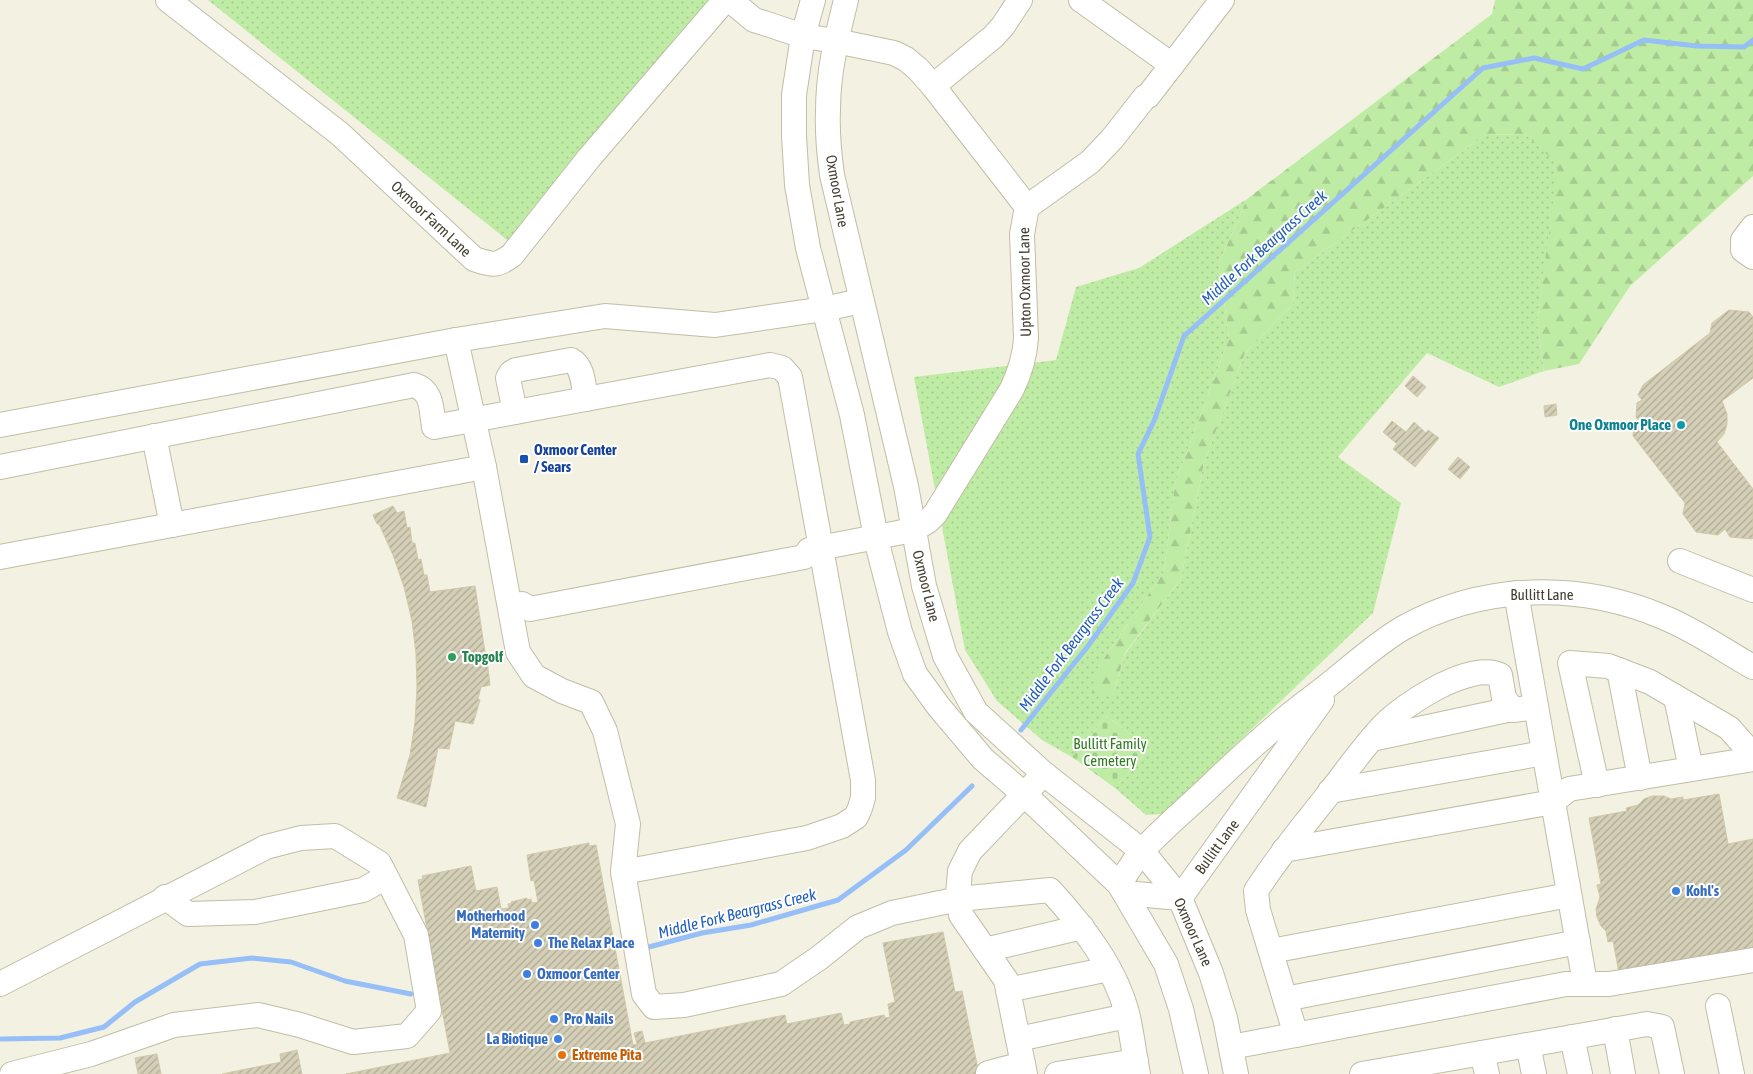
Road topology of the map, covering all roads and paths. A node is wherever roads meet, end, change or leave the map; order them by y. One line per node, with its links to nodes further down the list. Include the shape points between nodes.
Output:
1 (168, 0): 2 (street, Oxmoor Farm Lane, via 340,134 474,259 500,264 512,255 589,158)
2 (725, 0)
3 (730, 0): 9 (street, via 754,20)
4 (813, 0): 9 (street)
5 (846, 0): 10 (street, Oxmoor Lane)
6 (1020, 0): 12 (street, via 993,37)
7 (1081, 0): 11 (street)
8 (1222, 0): 11 (street)
9 (803, 36): 10 (street, Upton Oxmoor Lane); 17 (street, via 794,95 794,160 808,248)
10 (836, 41): 12 (street, Upton Oxmoor Lane, via 894,53 918,69); 16 (street, Oxmoor Lane, via 828,107 829,153 835,194)
11 (1172, 65): 13 (street, via 1090,162)
12 (933, 86): 13 (street, Upton Oxmoor Lane)
13 (1027, 207): 27 (street, Upton Oxmoor Lane, via 1022,234 1026,338 1019,373 935,514)
14 (1753, 227): 15 (street, via 1743,240 1743,250)
15 (1753, 257)
16 (861, 301): 17 (street); 27 (street, Oxmoor Lane)
17 (824, 310): 18 (street, via 715,324 605,316); 28 (street, via 852,415)
18 (456, 340): 21 (street); 22 (street)
19 (586, 399): 20 (street); 20 (street, via 580,369 571,360 516,370 508,378); 29 (street, via 770,365 782,368 790,377)
20 (515, 412): 21 (street)
21 (474, 420): 23 (street, via 434,427 428,392 414,385); 25 (street)
22 (0, 425)
23 (154, 436): 24 (street); 26 (street)
24 (0, 467)
25 (484, 467): 26 (street); 34 (street)
26 (172, 525): 30 (street)
27 (914, 530): 28 (street); 45 (street, Oxmoor Lane, via 924,586 946,656 976,712)
28 (876, 537): 29 (street); 49 (street, via 891,604 915,674 983,759)
29 (815, 549): 34 (street, via 803,543 530,595); 53 (street, via 863,780 863,798 856,817 842,826 807,838)
30 (0, 557)
31 (1680, 560): 32 (street)
32 (1753, 590)
33 (1516, 594): 35 (street, Bullitt Lane, via 1588,595 1625,603 1664,617); 37 (street, Bullitt Lane, via 1482,598 1442,609 1402,628); 39 (street)
34 (516, 605): 53 (street, via 518,652 534,676 591,702 605,731 628,824)
35 (1753, 666)
36 (1620, 670): 38 (street); 46 (street); 47 (street, via 1570,662)
37 (1337, 678): 51 (street, Bullitt Lane, via 1250,748); 58 (street, Bullitt Lane)
38 (1676, 697): 43 (street, via 1729,728); 44 (street)
39 (1536, 706): 40 (street); 42 (street)
40 (1512, 709): 41 (street); 41 (street, via 1504,698 1500,675 1492,671 1474,672 1424,693 1384,725)
41 (1372, 739): 48 (street)
42 (1544, 753): 48 (street); 50 (street)
43 (1753, 757): 44 (street)
44 (1691, 769): 46 (street)
45 (1043, 773): 49 (street); 51 (street, Oxmoor Lane)
46 (1640, 778): 47 (street)
47 (1597, 785): 50 (street, via 1569,789)
48 (1330, 791): 52 (street)
49 (1025, 795): 55 (street); 59 (street, via 970,851 960,871)
50 (1553, 802): 52 (street); 56 (street)
51 (1142, 850): 55 (street, Bullitt Lane); 58 (street, Oxmoor Lane)
52 (1284, 850): 63 (street, via 1256,891 1258,910)
53 (622, 872): 59 (street, via 644,994 654,1007 781,984 858,927 892,913)
54 (386, 877): 57 (street, via 363,890 255,912 188,914); 57 (street, via 379,863 335,836 301,838 266,846); 83 (street, via 416,935 429,1011 407,1036 353,1042 258,1014 174,1025 91,1054)
55 (1122, 889): 58 (street); 86 (street, via 1166,964 1181,1009)
56 (1569, 895): 61 (street); 63 (street)
57 (165, 897): 67 (street)
58 (1180, 898): 77 (street, Oxmoor Lane, via 1211,973)
59 (959, 899): 60 (street, via 1050,890); 62 (street, via 961,915)
60 (1082, 927): 62 (street); 65 (street)
61 (1578, 942): 66 (street); 69 (street)
62 (985, 950): 68 (street, via 1006,980)
63 (1271, 951): 69 (street)
64 (1753, 960): 66 (street, via 1609,984)
65 (1109, 968): 68 (street); 71 (street)
66 (1585, 983): 73 (street)
67 (0, 984)
68 (1008, 990): 75 (street)
69 (1285, 999): 73 (street)
70 (1718, 1006): 93 (street)
71 (1128, 1016): 75 (street); 80 (street)
72 (1615, 1029): 74 (street); 91 (street); 92 (street, via 1647,1024 1662,1027)
73 (1296, 1035): 77 (street)
74 (1572, 1037): 76 (street); 90 (street)
75 (1018, 1039): 81 (street)
76 (1528, 1045): 78 (street); 89 (street)
77 (1231, 1047): 87 (street, Oxmoor Lane)
78 (1485, 1063): 79 (street)
79 (1444, 1067): 82 (street)
80 (1137, 1068): 85 (street)
81 (1024, 1069): 84 (street)
82 (1401, 1071): 88 (street)
83 (12, 1074)
84 (988, 1074)
85 (1057, 1074)
86 (1196, 1074)
87 (1236, 1074)
88 (1362, 1074)
89 (1534, 1074)
90 (1580, 1074)
91 (1623, 1074)
92 (1672, 1074)
93 (1732, 1074)

